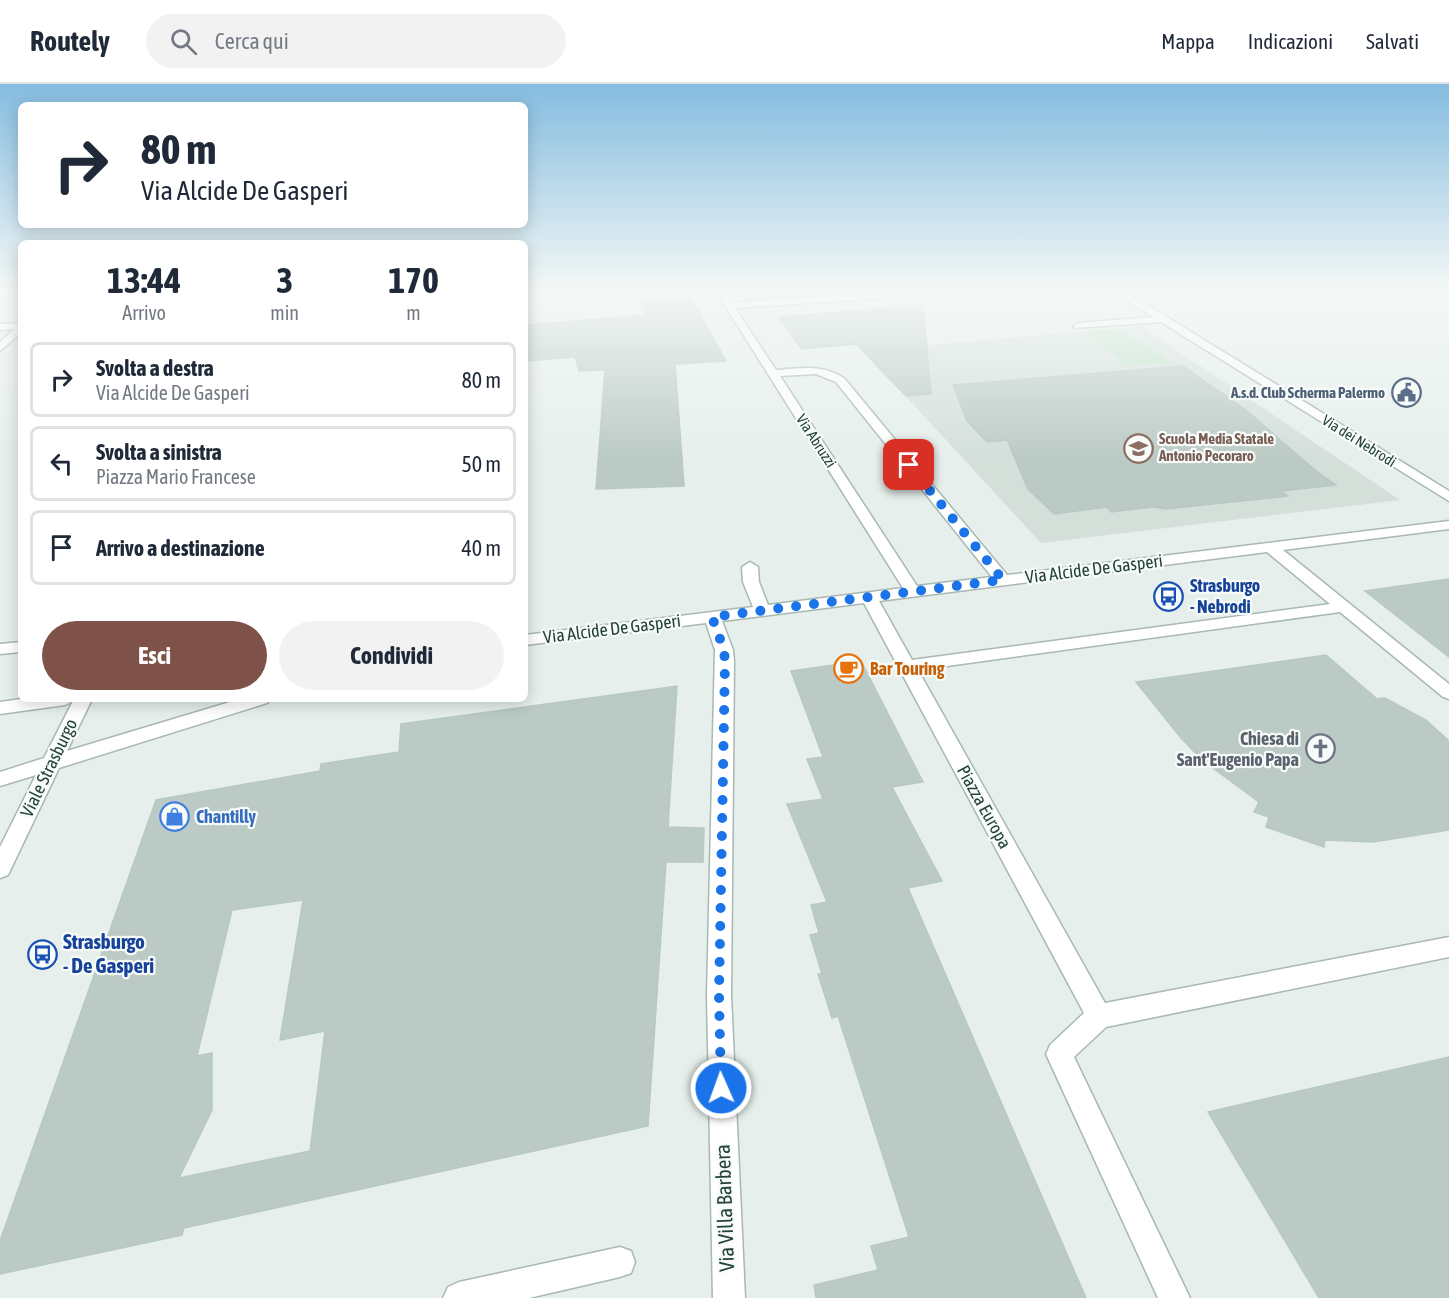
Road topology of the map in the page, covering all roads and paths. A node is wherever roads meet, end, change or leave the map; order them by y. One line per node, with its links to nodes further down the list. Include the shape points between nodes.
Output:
1 (755, 347): 3 (street, Via Abruzzi)
2 (1207, 347): 4 (street, Via dei Nebrodi)
3 (772, 374): 8 (street, via 823,372 840,380); 9 (street, Via Abruzzi)
4 (1449, 497)
5 (1449, 525): 6 (street, Via Alcide De Gasperi)
6 (1270, 548): 8 (street, Via Alcide De Gasperi); 11 (street)
7 (750, 567): 12 (street, via 751,582)
8 (1003, 580): 9 (street, Via Alcide De Gasperi)
9 (913, 592): 10 (street, Via Alcide De Gasperi)
10 (869, 597): 12 (street, Via Alcide De Gasperi); 17 (street, Piazza Europa)
11 (1343, 607): 17 (street); 18 (street)
12 (762, 610): 13 (street, Via Alcide De Gasperi)
13 (712, 617): 14 (street, Via Alcide De Gasperi); 30 (street, Via Villa Barbera, via 725,662 719,995)
14 (528, 640)
15 (18, 647): 16 (street)
16 (0, 649)
17 (908, 666): 27 (street, Piazza Europa)
18 (1449, 693)
19 (43, 702): 22 (street)
20 (82, 702): 23 (street, Viale Strasburgo)
21 (251, 702): 23 (street)
22 (0, 708)
23 (50, 765): 24 (street); 25 (street, Viale Strasburgo)
24 (0, 779)
25 (0, 869)
26 (1449, 946): 27 (street)
27 (1099, 1016): 31 (street, via 1059,1054)
28 (620, 1262): 29 (street)
29 (459, 1298)
30 (729, 1298)
31 (1174, 1298)

